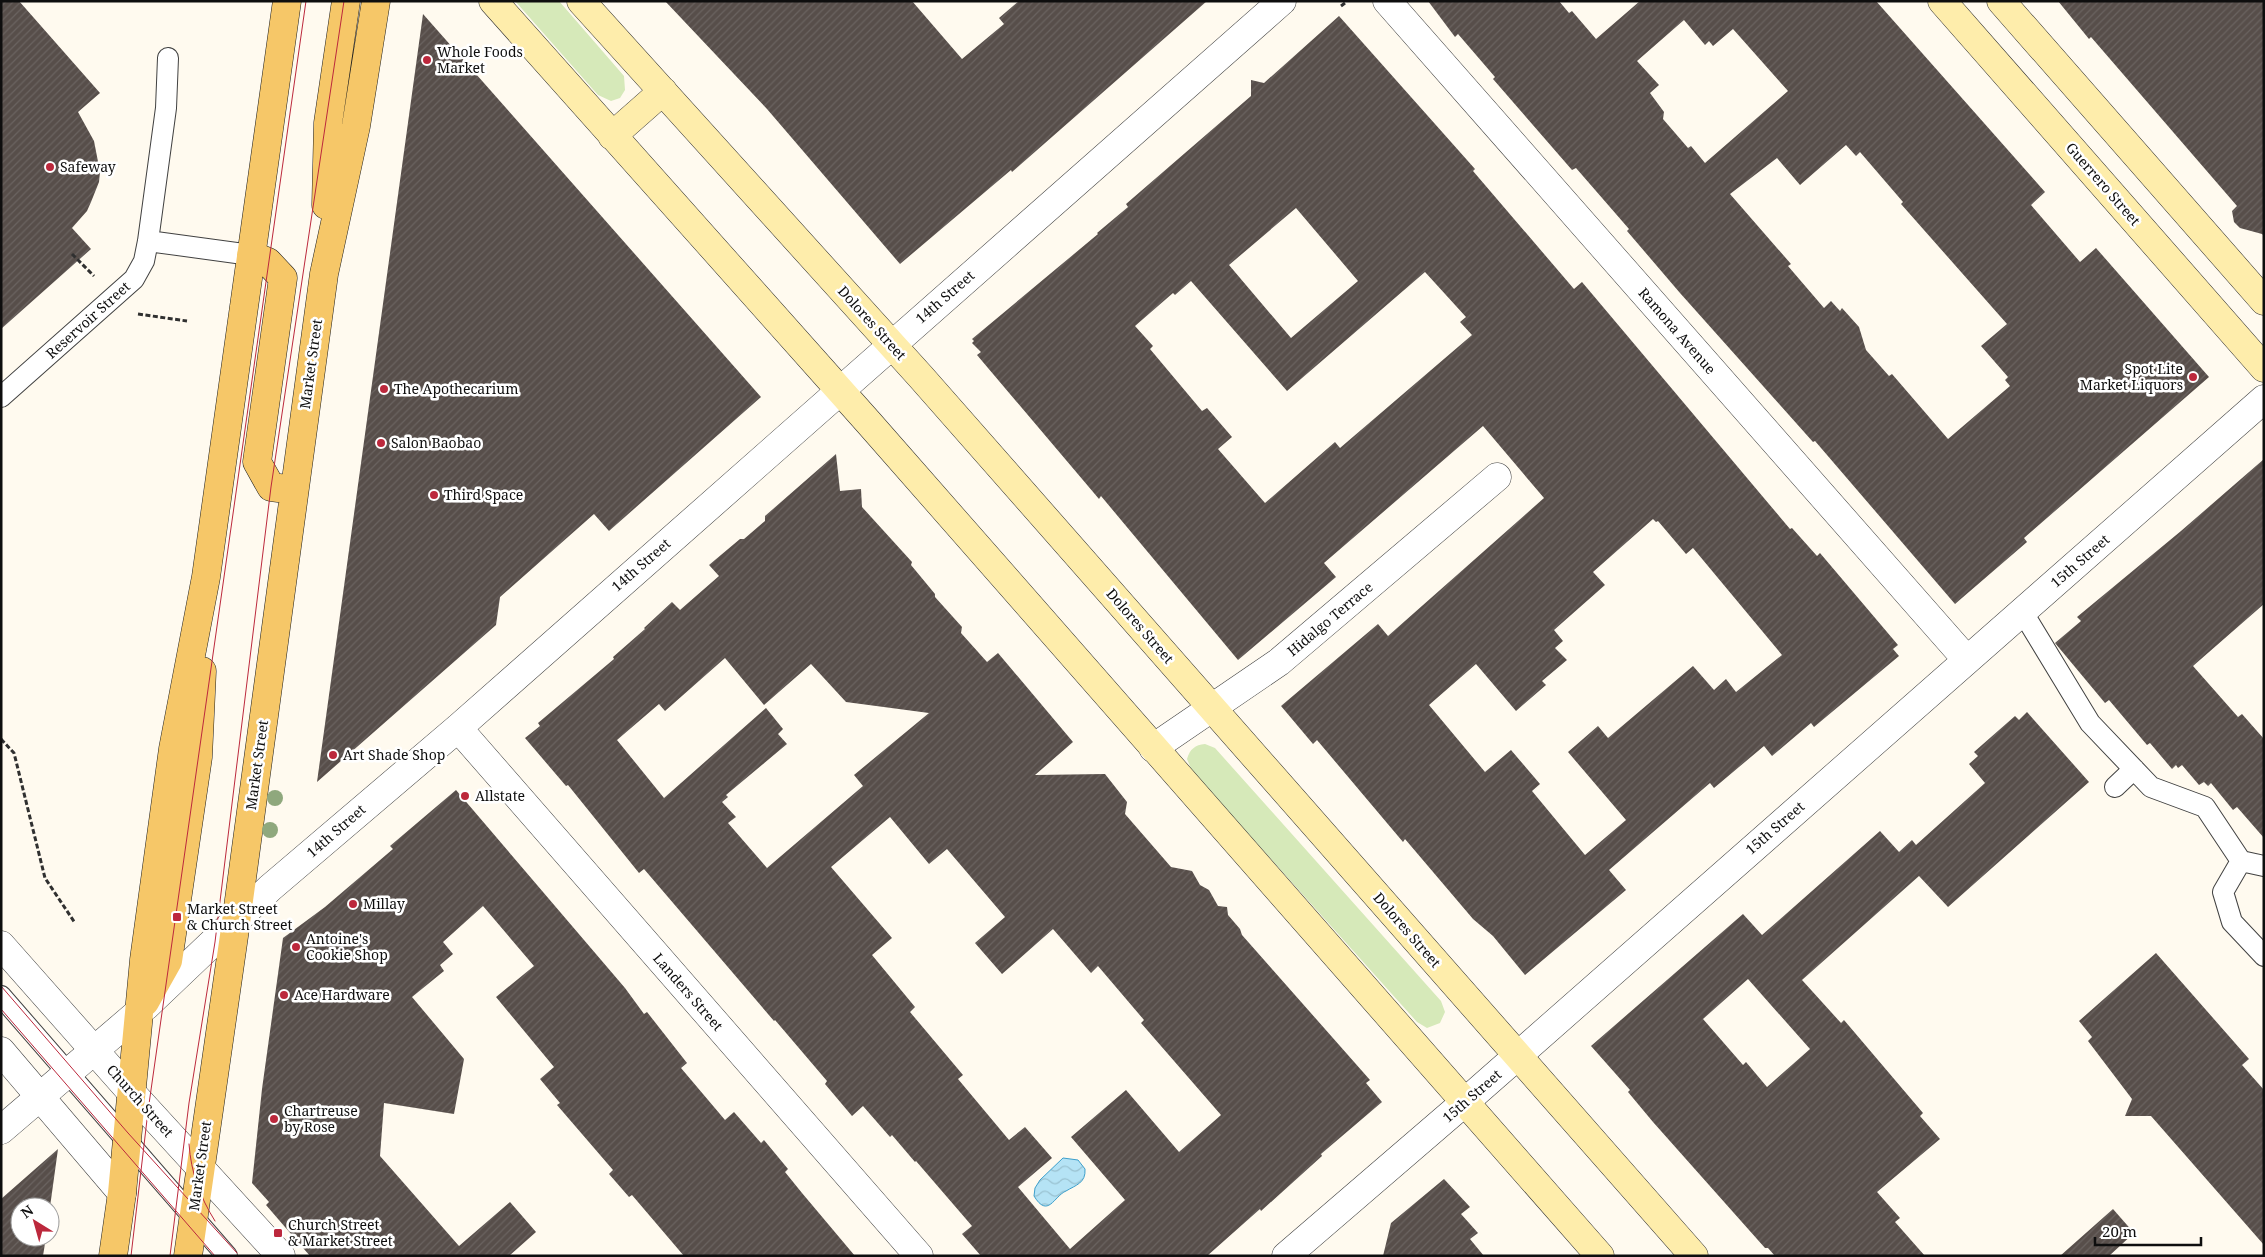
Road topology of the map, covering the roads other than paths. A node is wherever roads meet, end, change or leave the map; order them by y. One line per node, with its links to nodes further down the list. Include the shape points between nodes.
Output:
1 (287, 1): 14 (main road)
2 (346, 1): 15 (main road, Market Street, via 328,123)
3 (376, 1): 15 (main road, Market Street, via 356,126)
4 (493, 1): 12 (main road)
5 (581, 1): 11 (main road, Dolores Street)
6 (1387, 1): 25 (street, Ramona Avenue)
7 (1942, 1): 18 (main road, Guerrero Street)
8 (2001, 1): 16 (main road)
9 (1270, 5): 17 (street, 14th Street)
10 (168, 58): 13 (lane, Reservoir Street, via 166,108)
11 (663, 92): 12 (main road); 17 (main road, Dolores Street)
12 (612, 136): 19 (main road)
13 (148, 241): 14 (lane); 20 (lane, Reservoir Street, via 144,261 134,279)
14 (250, 255): 23 (main road, via 268,262 283,278 257,462 271,486); 37 (main road, via 206,577 173,749)
15 (324, 274): 23 (main road, Market Street)
16 (2264, 301)
17 (891, 344): 19 (street, 14th Street); 26 (main road, Dolores Street)
18 (2264, 368)
19 (840, 390): 27 (street, 14th Street); 28 (main road)
20 (1, 397)
21 (2264, 399): 24 (street, 15th Street)
22 (1497, 477): 26 (street, Hidalgo Terrace, via 1279,662)
23 (294, 490): 33 (main road, Market Street)
24 (2022, 612): 25 (street, 15th Street); 29 (lane, via 2090,723)
25 (1967, 660): 40 (street, 15th Street)
26 (1212, 709): 28 (street, Hidalgo Terrace); 40 (main road, Dolores Street)
27 (458, 728): 33 (street, 14th Street, via 270,888); 54 (street, Landers Street)
28 (1153, 748): 44 (main road)
29 (2134, 769): 30 (lane); 31 (lane, via 2150,787 2205,807)
30 (2115, 787)
31 (2241, 861): 32 (lane); 35 (lane, via 2223,892 2232,922)
32 (2264, 866)
33 (236, 922): 37 (street, 14th Street); 47 (main road, Market Street)
34 (1, 945): 39 (street, Church Street)
35 (2264, 956)
36 (1, 996): 41 (lane)
37 (139, 1012): 39 (street, 14th Street); 42 (main road)
38 (1, 1051): 43 (street)
39 (94, 1051): 41 (street, 14th Street); 42 (street, Church Street)
40 (1518, 1056): 44 (street, 15th Street); 57 (main road, Dolores Street)
41 (68, 1074): 43 (street, 14th Street); 46 (lane)
42 (131, 1092): 46 (main road); 47 (street, Church Street)
43 (40, 1098): 45 (street, 14th Street); 48 (street)
44 (1465, 1102): 55 (street, 15th Street); 56 (main road)
45 (1, 1130)
46 (127, 1141): 48 (main road); 49 (lane)
47 (200, 1168): 49 (main road, Market Street); 53 (street, Church Street)
48 (122, 1193): 50 (main road)
49 (193, 1216): 51 (main road, Market Street); 52 (lane)
50 (113, 1256)
51 (188, 1256)
52 (227, 1256)
53 (281, 1256)
54 (919, 1256)
55 (1286, 1256)
56 (1600, 1256)
57 (1694, 1256)

